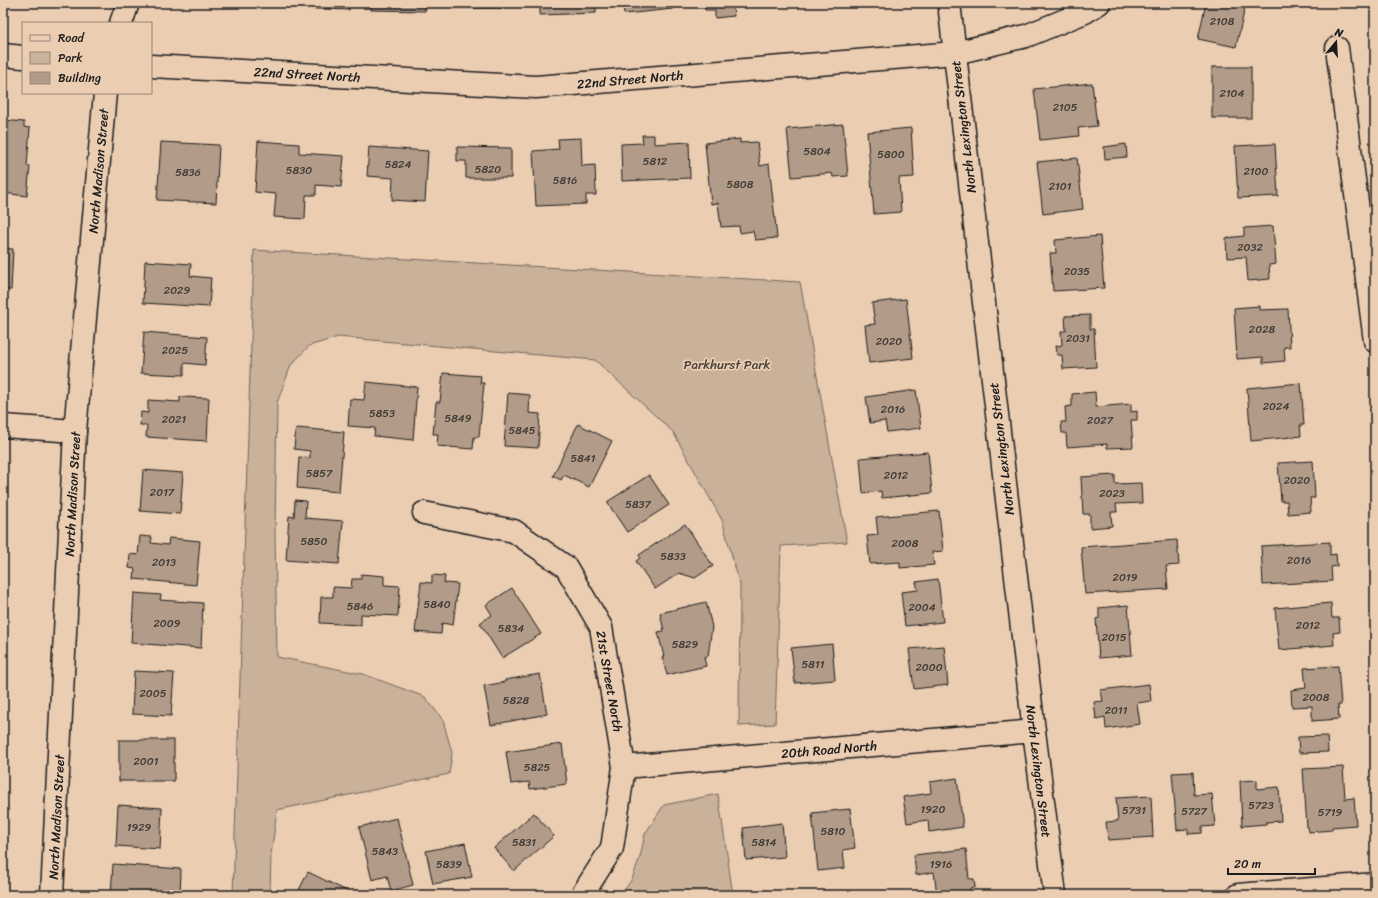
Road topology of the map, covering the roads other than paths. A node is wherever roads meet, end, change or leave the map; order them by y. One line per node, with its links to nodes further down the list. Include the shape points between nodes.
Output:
1 (128, 3): 4 (street)
2 (949, 3): 6 (street, North Lexington Street)
3 (1099, 3): 6 (street, 22nd Street North, via 1085,12 1026,36)
4 (121, 22)
5 (1337, 48): 11 (street)
6 (955, 53): 9 (street, 22nd Street North, via 536,87); 15 (street, North Lexington Street)
7 (3, 55): 8 (street)
8 (22, 56)
9 (152, 66)
10 (105, 94): 13 (street, North Madison Street)
11 (1375, 341)
12 (3, 426): 13 (street)
13 (75, 432): 18 (street, North Madison Street)
14 (424, 513): 16 (street, 21st Street North, via 514,531 566,567 601,627)
15 (1034, 731): 16 (street, 20th Road North); 20 (street, North Lexington Street)
16 (624, 767): 19 (street, 21st Street North, via 612,848)
17 (1375, 884): 21 (street)
18 (52, 895)
19 (582, 895)
20 (1056, 895)
21 (1238, 895)

